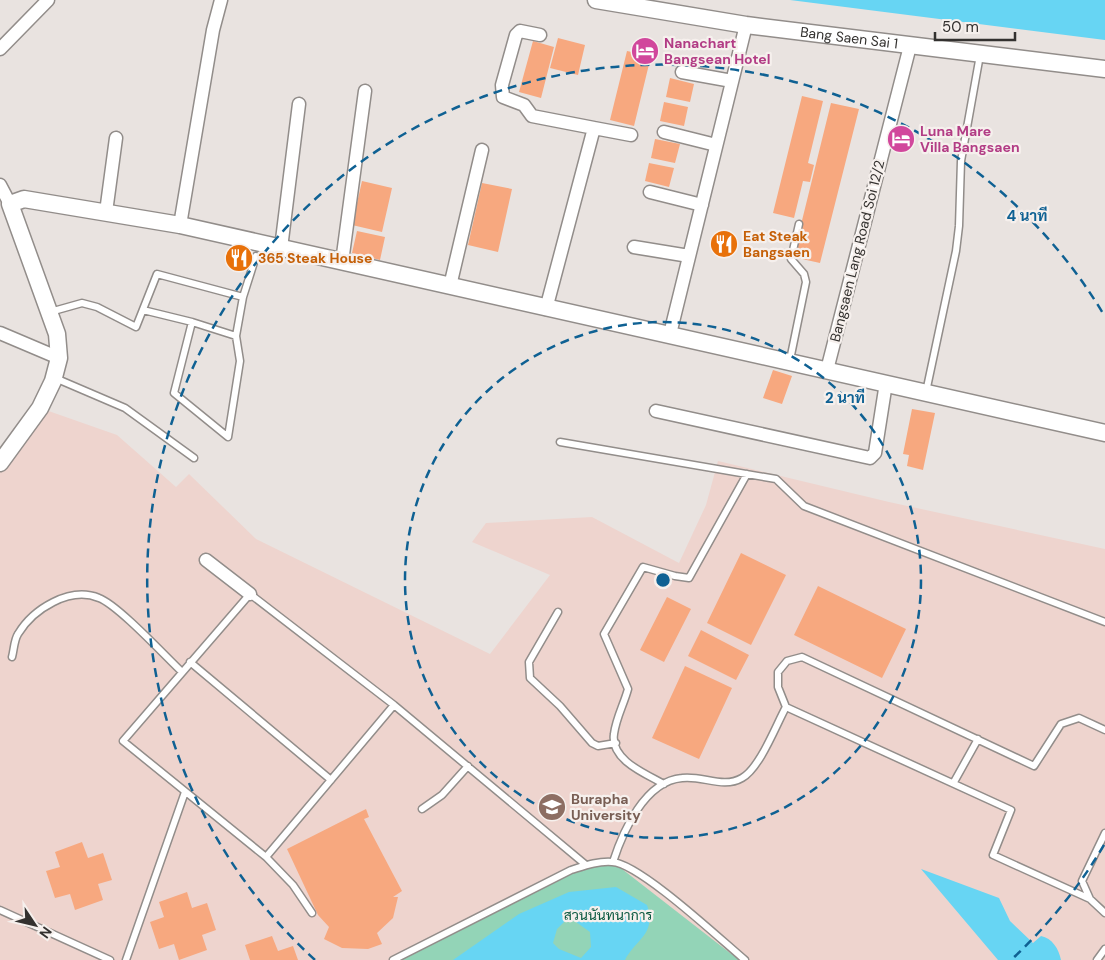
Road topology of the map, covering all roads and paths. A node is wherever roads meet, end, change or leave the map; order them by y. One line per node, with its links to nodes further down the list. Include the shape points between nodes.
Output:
1 (48, 0): 7 (street)
2 (221, 0): 26 (street)
3 (596, 0): 4 (street, Bang Saen Sai 1)
4 (746, 25): 6 (street, Bang Saen Sai 1); 11 (street)
5 (540, 35): 14 (street, via 522,31 516,35 503,77 502,97 524,105 532,116)
6 (910, 46): 8 (street, Bang Saen Sai 1); 43 (street, Bangsaen Lang Road Soi 12/2)
7 (0, 49)
8 (980, 54): 9 (street, Bang Saen Sai 1); 46 (lane, via 961,161 956,251)
9 (1105, 69)
10 (682, 72): 11 (street)
11 (732, 81): 18 (street)
12 (365, 91): 31 (street)
13 (299, 104): 28 (street)
14 (594, 128): 16 (street); 34 (street)
15 (664, 132): 18 (street)
16 (631, 135)
17 (116, 138): 24 (street)
18 (716, 145): 23 (street)
19 (482, 150): 32 (street)
20 (0, 184): 22 (street)
21 (650, 192): 23 (street)
22 (10, 204): 24 (street, via 24,199); 36 (street)
23 (702, 205): 30 (street)
24 (106, 212): 26 (street)
25 (799, 224): 42 (lane, via 791,259 806,282)
26 (180, 225): 28 (street)
27 (634, 246): 30 (street)
28 (281, 248): 31 (street)
29 (256, 256): 33 (lane)
30 (689, 256): 39 (street)
31 (342, 262): 32 (street)
32 (450, 286): 34 (street)
33 (243, 297): 35 (lane, via 157,274); 40 (lane)
34 (546, 308): 39 (street)
35 (143, 310): 36 (lane, via 136,327 97,307 82,304); 37 (lane)
36 (48, 312): 41 (street, via 57,334)
37 (192, 322): 40 (lane); 40 (lane, via 174,393 228,437 240,361)
38 (0, 333): 41 (street)
39 (670, 334): 42 (street)
40 (236, 336)
41 (60, 358): 44 (street)
42 (790, 362): 43 (street)
43 (826, 370): 45 (street)
44 (54, 378): 50 (lane, via 124,408); 51 (street, via 40,408)
45 (886, 383): 46 (street); 47 (street, via 875,453 870,458)
46 (926, 392): 48 (street)
47 (656, 410)
48 (1105, 432)
49 (560, 442): 52 (lane)
50 (194, 458)
51 (0, 463)
52 (747, 474): 56 (lane, via 776,479 804,506); 64 (lane, via 689,578 643,567 604,634 628,688 613,736)
53 (206, 560): 54 (street)
54 (250, 594): 58 (lane); 60 (lane)
55 (558, 612): 64 (lane, via 529,662 530,678 592,743 598,746)
56 (1105, 622)
57 (12, 657): 59 (lane, via 17,636 30,618 45,606 75,596 99,598 114,608)
58 (190, 662): 59 (lane); 66 (lane)
59 (182, 672): 69 (lane, via 123,741)
60 (394, 705): 65 (lane); 66 (lane)
61 (786, 707): 63 (lane, via 778,687 778,672 787,661 802,656); 67 (lane); 68 (lane, via 754,765 743,778 726,783 682,778)
62 (1105, 730): 63 (lane, via 1079,718 1061,724 1034,766)
63 (978, 739): 67 (lane)
64 (616, 743): 68 (lane, via 618,752 630,765)
65 (468, 766): 70 (lane, via 442,795); 74 (lane)
66 (331, 780): 72 (lane)
67 (954, 782): 75 (lane, via 1010,810 993,855)
68 (664, 784): 73 (lane, via 640,805 622,834)
69 (185, 792): 72 (lane); 81 (lane)
70 (422, 809)
71 (1105, 834): 75 (lane, via 1082,881)
72 (266, 857): 77 (lane, via 293,885)
73 (614, 862): 74 (lane); 83 (lane, via 632,868 650,881)
74 (586, 865): 82 (lane, via 570,870)
75 (1090, 900): 78 (lane)
76 (0, 910): 80 (lane)
77 (312, 913)
78 (1105, 913)
79 (1105, 949): 84 (lane)
80 (110, 960)
81 (126, 960)
82 (393, 960)
83 (745, 960)
84 (1097, 960)

